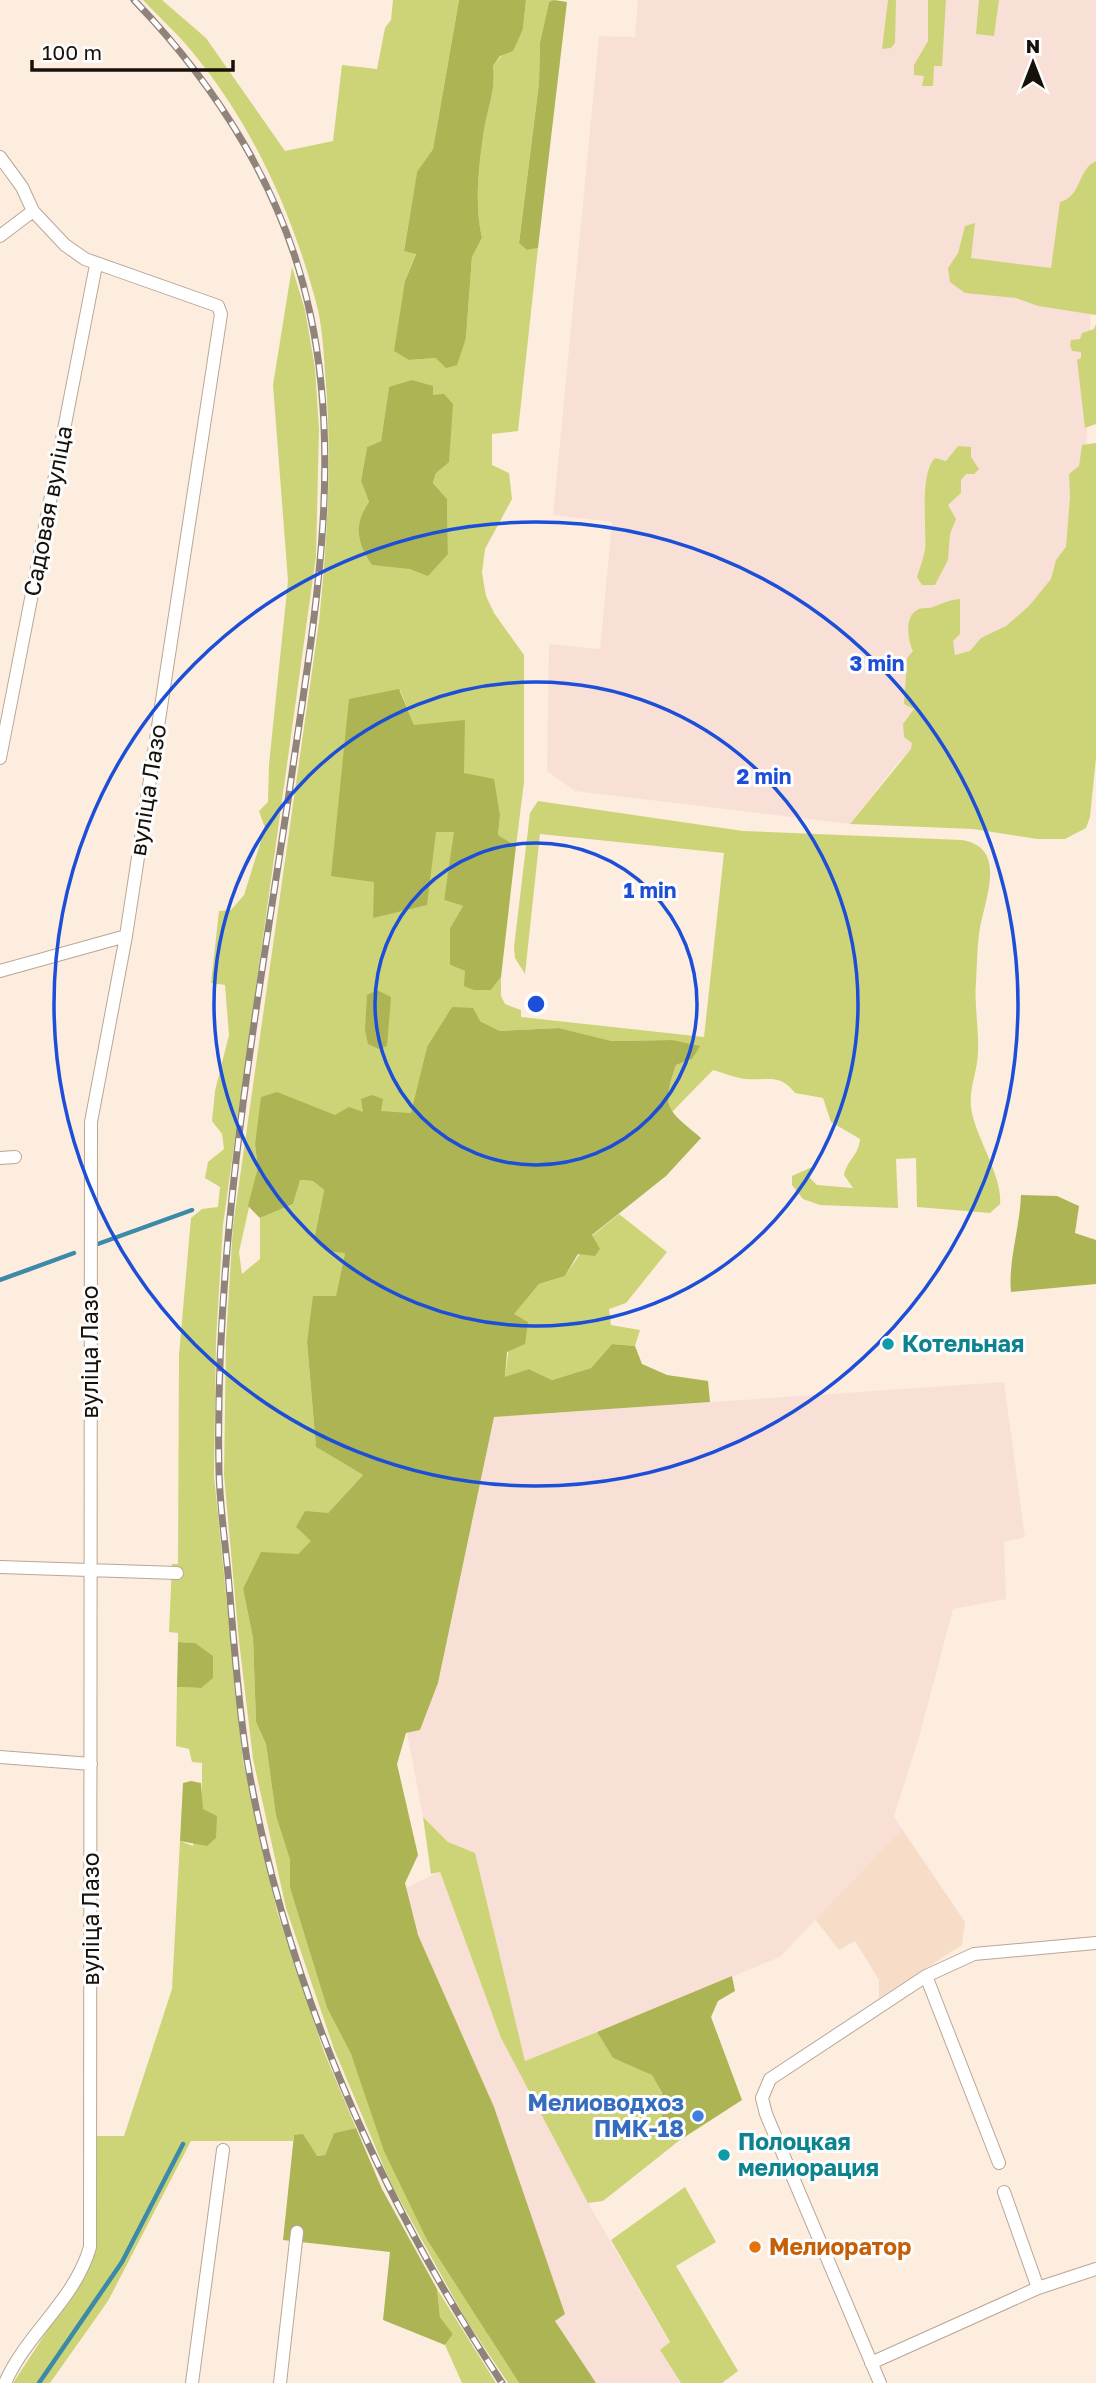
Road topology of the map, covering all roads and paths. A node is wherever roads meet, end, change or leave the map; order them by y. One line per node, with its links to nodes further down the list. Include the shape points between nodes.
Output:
1 (0, 157): 2 (street)
2 (33, 211): 3 (street); 4 (street, via 65,245)
3 (0, 236)
4 (96, 265): 5 (street, Садовая вуліца); 6 (street, вуліца Лазо, via 218,306 221,314)
5 (0, 758)
6 (126, 936): 7 (street); 11 (street, вуліца Лазо, via 91,1122)
7 (0, 971)
8 (15, 1157): 9 (street)
9 (0, 1158)
10 (0, 1567): 11 (street)
11 (89, 1572): 12 (street); 14 (street, вуліца Лазо)
12 (177, 1573)
13 (0, 1757): 14 (street)
14 (91, 1764): 24 (street, вуліца Лазо, via 90,2247 60,2304 13,2365)
15 (1096, 1943): 16 (street, via 974,1954)
16 (926, 1976): 18 (street); 23 (street, via 770,2078 762,2098)
17 (223, 2150): 25 (street)
18 (999, 2163)
19 (1004, 2192): 22 (street)
20 (297, 2232): 26 (street)
21 (1096, 2269): 22 (street)
22 (1038, 2288): 23 (street)
23 (871, 2363): 27 (street)
24 (5, 2383)
25 (192, 2383)
26 (280, 2383)
27 (880, 2383)

